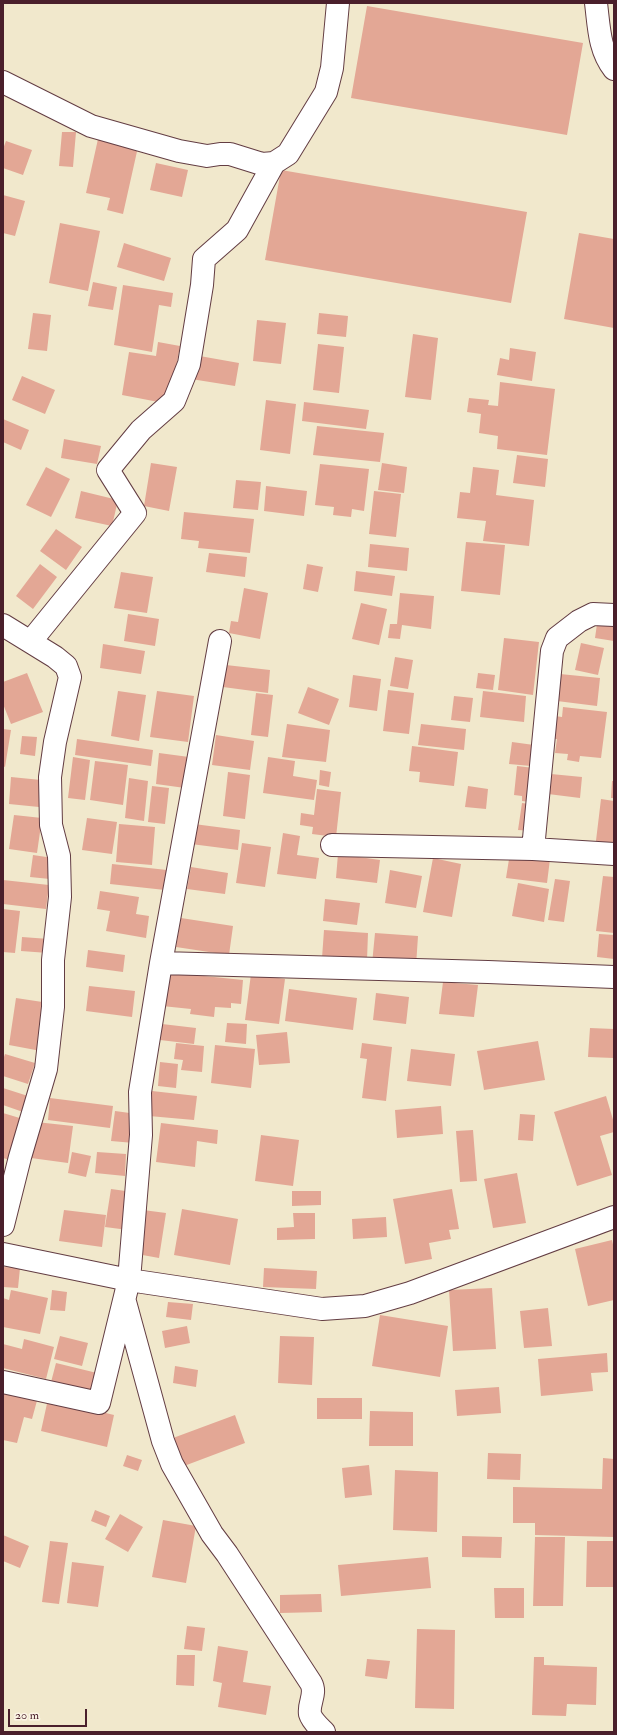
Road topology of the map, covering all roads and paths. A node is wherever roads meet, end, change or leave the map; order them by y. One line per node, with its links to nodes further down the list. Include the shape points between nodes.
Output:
1 (338, 3): 5 (street, via 332,68 326,92 288,154)
2 (596, 3): 3 (street, via 601,44 607,60)
3 (614, 69)
4 (3, 82): 5 (street, via 91,126 179,151 207,156 230,154 262,164)
5 (274, 163): 8 (street, via 237,230 204,259 189,364 174,401 141,430 108,470 136,513)
6 (614, 616): 11 (street, via 592,614 579,621 557,638 552,651)
7 (3, 625): 8 (street)
8 (31, 641): 16 (street, via 66,666 70,677 50,777 51,825 59,856 60,897 46,1069)
9 (220, 641): 13 (street)
10 (332, 845): 11 (street)
11 (533, 849): 12 (street)
12 (614, 854)
13 (161, 963): 14 (street); 18 (street, via 140,1092 141,1135)
14 (614, 977)
15 (614, 1217): 18 (street, via 410,1293 365,1306 322,1309)
16 (3, 1225)
17 (3, 1254): 18 (street)
18 (127, 1290): 19 (street, via 99,1404); 20 (street, via 163,1441 172,1464 212,1534 314,1688 310,1715)
19 (3, 1382)
20 (324, 1732)

